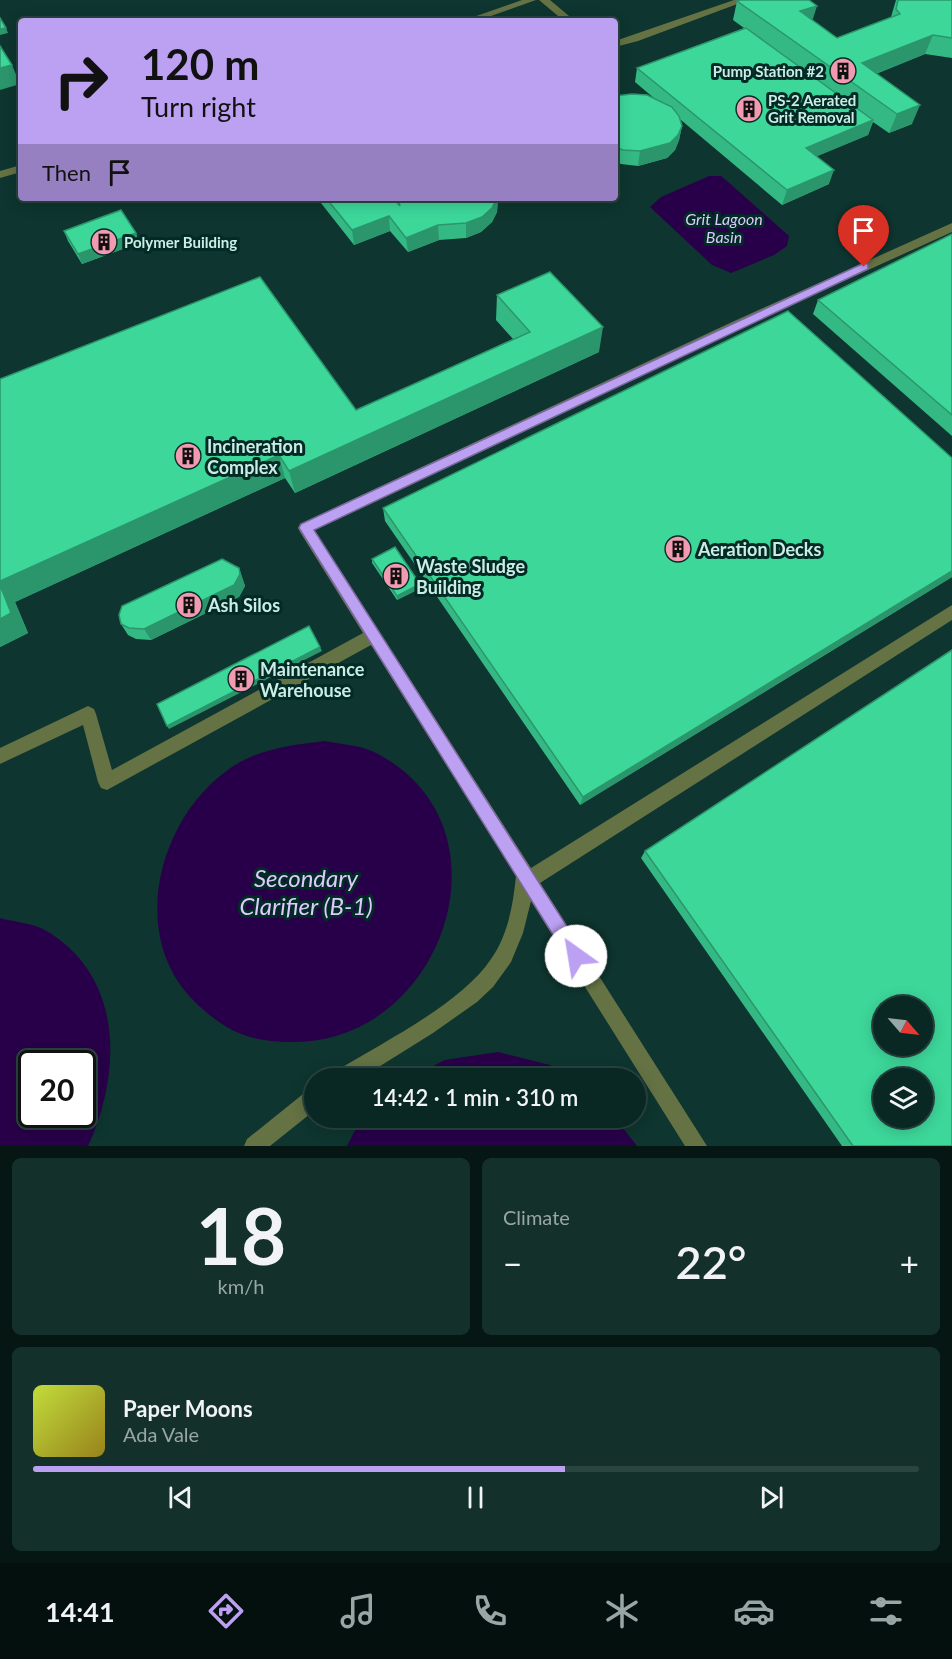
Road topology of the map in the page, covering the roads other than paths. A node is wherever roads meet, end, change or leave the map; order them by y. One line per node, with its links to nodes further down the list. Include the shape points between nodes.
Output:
1 (531, 0): 4 (lane)
2 (544, 0): 5 (lane)
3 (743, 0): 6 (lane)
4 (476, 18)
5 (566, 18)
6 (618, 43)
7 (18, 169): 8 (lane)
8 (0, 175)
9 (952, 226): 11 (lane, via 305,528)
10 (952, 612): 13 (lane)
11 (373, 636): 12 (lane, via 108,782 88,714); 13 (lane)
12 (0, 756)
13 (526, 877): 14 (lane, via 514,934 497,968 461,1002); 17 (lane)
14 (359, 1068)
15 (304, 1106): 16 (lane)
16 (254, 1146)
17 (697, 1146)

